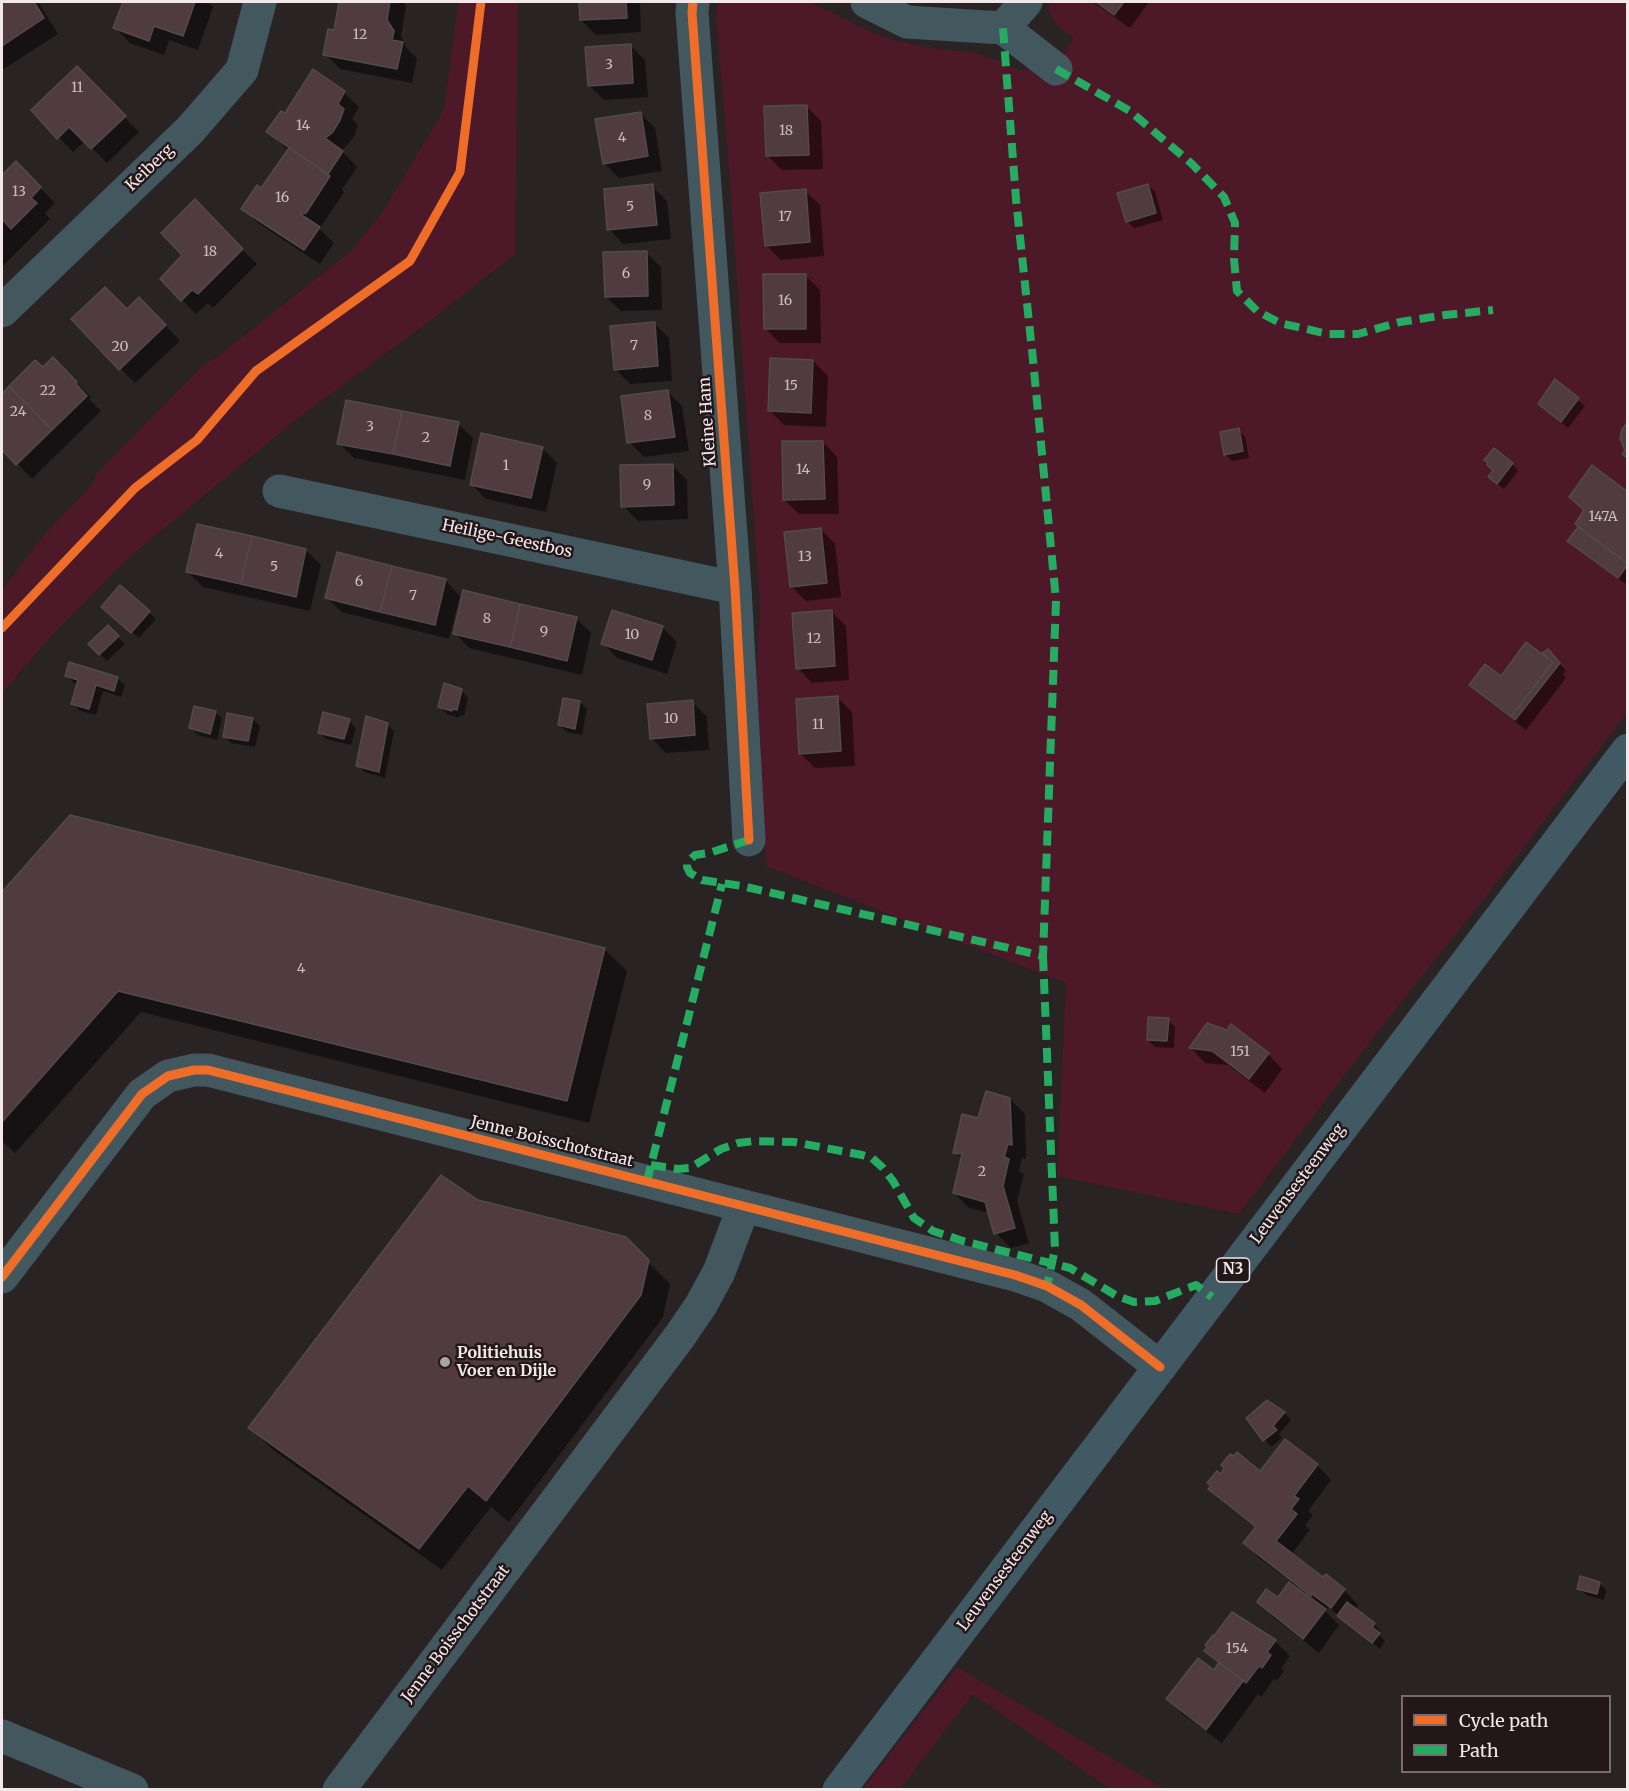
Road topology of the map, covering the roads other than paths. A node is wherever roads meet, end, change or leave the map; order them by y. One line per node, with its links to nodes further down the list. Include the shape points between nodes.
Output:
1 (260, 2): 7 (street, Keiberg, via 242,70 190,130)
2 (693, 2): 9 (street, Kleine Ham)
3 (867, 2): 5 (street, via 907,22)
4 (1026, 2): 5 (street)
5 (1003, 28): 6 (street)
6 (1056, 69)
7 (2, 311)
8 (279, 490): 9 (street, Heilige-Geestbos)
9 (735, 588): 11 (street, Kleine Ham)
10 (1628, 750): 14 (main road, Leuvensesteenweg / N3)
11 (749, 840)
12 (744, 1206): 13 (street, Jenne Boisschotstraat, via 227,1074 194,1070 168,1077 142,1094); 14 (street, Jenne Boisschotstraat, via 1047,1286 1081,1305); 17 (street, Jenne Boisschotstraat, via 720,1272 680,1336)
13 (2, 1277)
14 (1160, 1367): 18 (main road, Leuvensesteenweg / N3)
15 (2, 1737): 16 (street)
16 (132, 1790)
17 (339, 1790)
18 (839, 1790)

